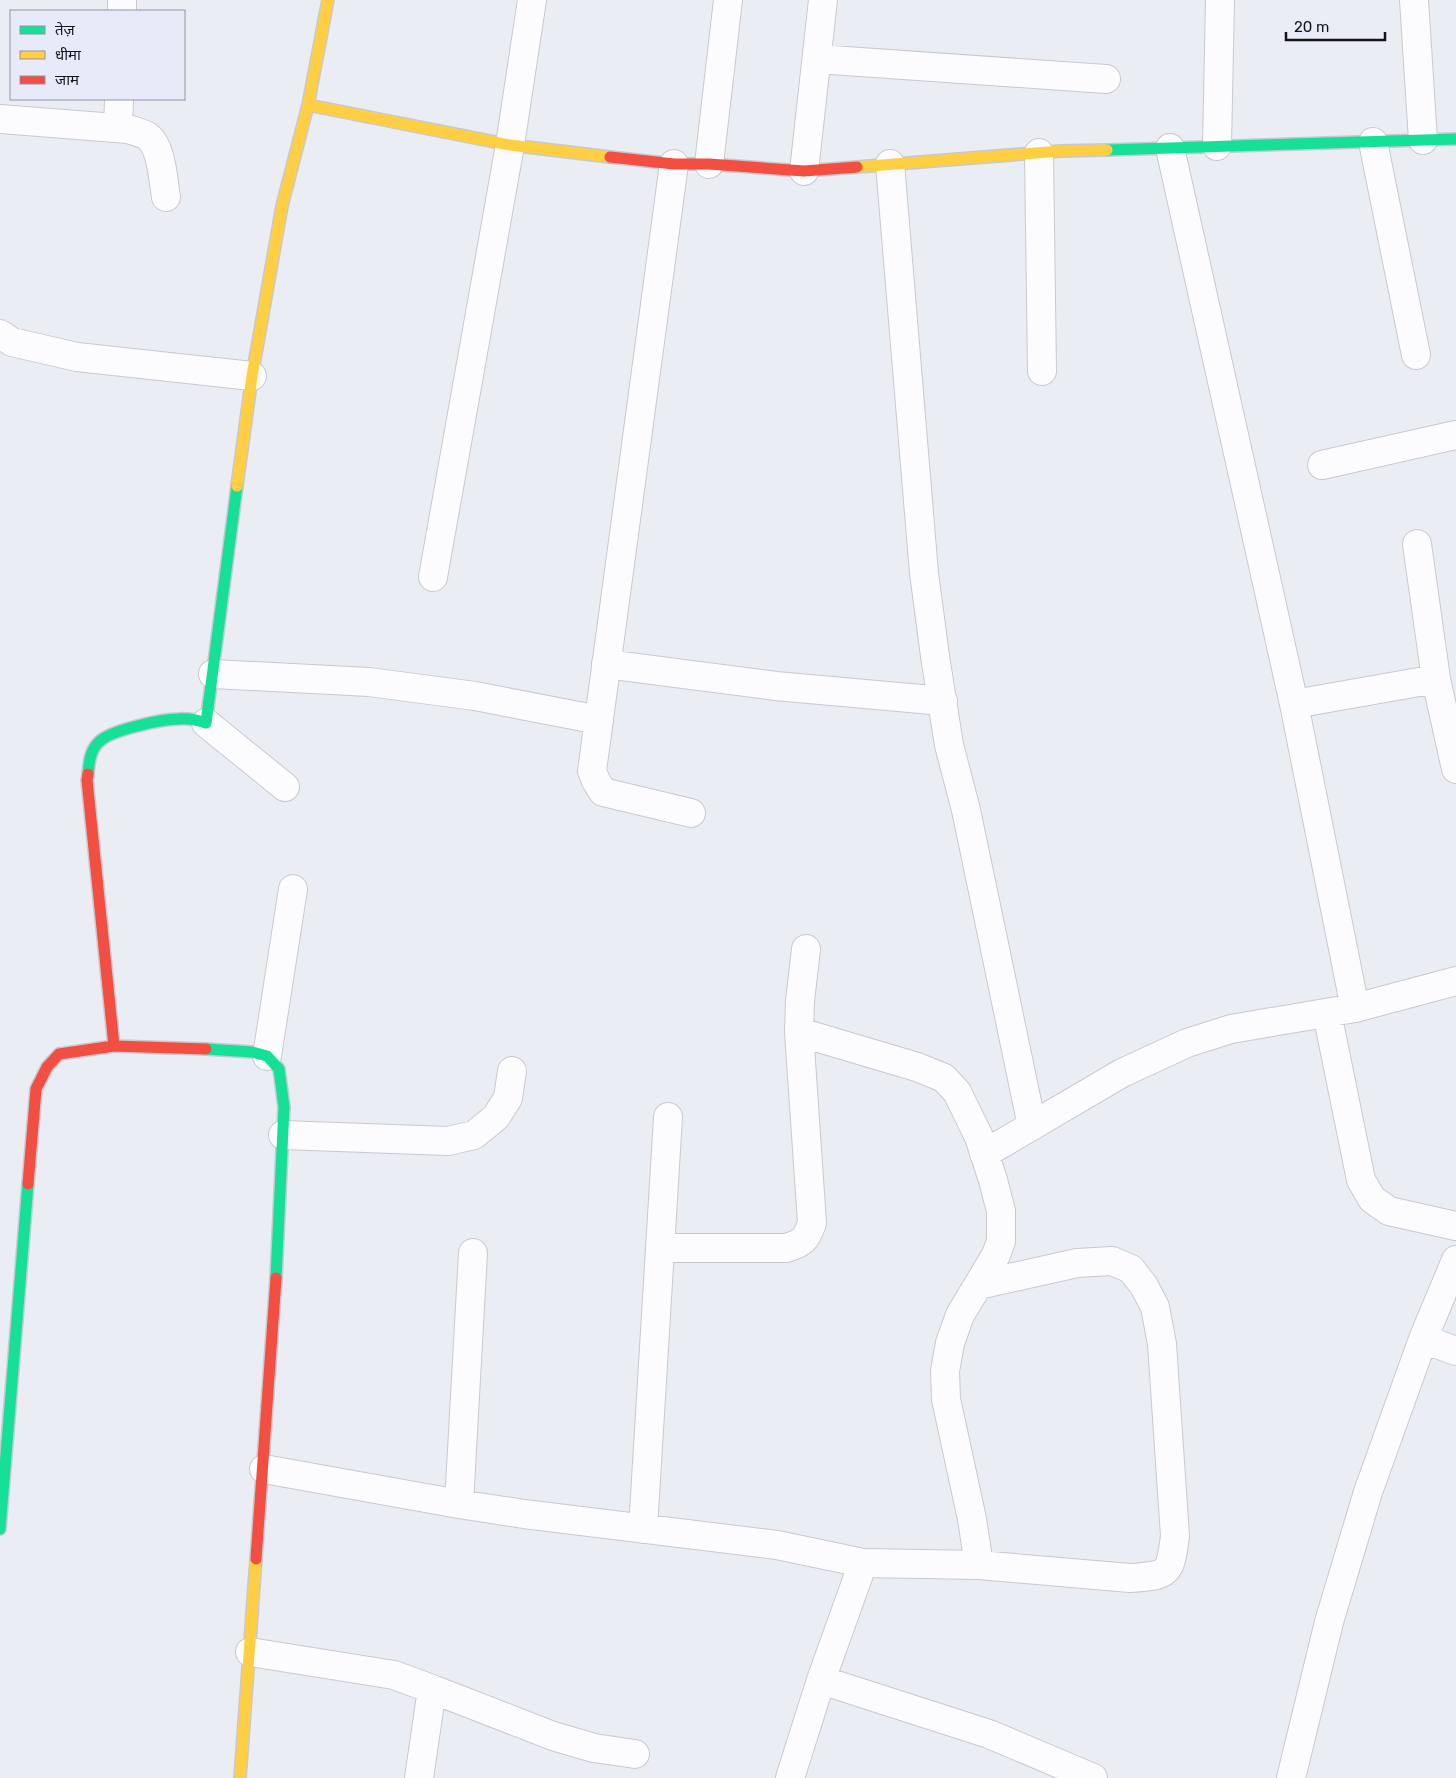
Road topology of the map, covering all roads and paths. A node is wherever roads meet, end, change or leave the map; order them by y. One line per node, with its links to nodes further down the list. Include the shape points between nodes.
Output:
1 (328, 0): 10 (street)
2 (532, 0): 16 (street)
3 (728, 0): 21 (street)
4 (823, 0): 7 (street)
5 (1220, 0): 17 (street)
6 (1414, 0): 14 (street)
7 (817, 59): 8 (street); 23 (street)
8 (1106, 79)
9 (119, 100): 12 (street)
10 (308, 105): 16 (street); 28 (street, via 282,206)
11 (0, 119): 12 (street)
12 (118, 128): 24 (street, via 148,137 156,148)
13 (1456, 139): 14 (street)
14 (1423, 140): 15 (street)
15 (1373, 142): 17 (street); 26 (street)
16 (510, 145): 20 (street); 32 (street)
17 (1217, 146): 18 (street)
18 (1170, 148): 19 (street); 37 (street)
19 (1039, 153): 22 (street); 27 (street)
20 (674, 164): 21 (street); 33 (street)
21 (709, 164): 23 (street)
22 (890, 164): 23 (street); 36 (street, via 924,573)
23 (804, 170)
24 (166, 197)
25 (0, 334): 28 (street, via 12,342 77,357)
26 (1416, 355)
27 (1042, 371)
28 (252, 376): 34 (street)
29 (1456, 435): 30 (street)
30 (1322, 465)
31 (1417, 544): 35 (street)
32 (433, 577)
33 (606, 664): 36 (street, via 776,686); 38 (street)
34 (213, 674): 38 (street, via 369,682 475,696); 39 (street)
35 (1436, 679): 37 (street); 40 (street)
36 (942, 701): 53 (street)
37 (1294, 704): 46 (street)
38 (599, 720): 42 (street, via 592,771 603,792)
39 (206, 723): 41 (street); 49 (street, via 173,719 115,733 101,739 91,753 87,780)
40 (1456, 769)
41 (286, 787)
42 (691, 813)
43 (293, 890): 50 (street)
44 (806, 949): 48 (street)
45 (1456, 981): 46 (street)
46 (1355, 1008): 47 (street)
47 (1327, 1013): 53 (street, via 1231,1029 1187,1044 1122,1073); 56 (street, via 1361,1180 1372,1199 1389,1211)
48 (799, 1032): 55 (street, via 944,1078 957,1092); 57 (street, via 812,1223 807,1238 797,1245 777,1248)
49 (114, 1046): 50 (street, via 234,1050); 63 (street, via 59,1054 47,1067 36,1089)
50 (267, 1056): 54 (street, via 279,1069 284,1107)
51 (512, 1071): 54 (street, via 508,1098 496,1117 474,1135 448,1141)
52 (668, 1116): 57 (street)
53 (1032, 1126): 55 (street)
54 (283, 1135): 64 (street)
55 (984, 1154): 60 (street, via 1001,1211 1001,1241)
56 (1456, 1226)
57 (660, 1248): 67 (street)
58 (473, 1253): 65 (street)
59 (1456, 1260): 61 (street)
60 (978, 1285): 69 (street, via 960,1315 950,1343 946,1399); 69 (street, via 1077,1263 1112,1261 1130,1269 1144,1286 1155,1307 1162,1344 1174,1536 1171,1563 1164,1572 1153,1576 1130,1578)
61 (1423, 1340): 62 (street); 79 (street, via 1368,1492 1329,1622)
62 (1456, 1351)
63 (6, 1377): 66 (street)
64 (264, 1468): 65 (street); 70 (street)
65 (459, 1504): 67 (street)
66 (0, 1529)
67 (643, 1529): 68 (street, via 776,1545)
68 (863, 1563): 69 (street); 71 (street)
69 (979, 1565)
70 (250, 1652): 72 (street, via 394,1675); 75 (street)
71 (822, 1680): 74 (street, via 990,1734); 77 (street)
72 (432, 1689): 73 (street, via 553,1736 594,1748); 76 (street)
73 (635, 1754)
74 (1051, 1770): 78 (street)
75 (240, 1778)
76 (419, 1778)
77 (790, 1778)
78 (1093, 1778)
79 (1291, 1778)

